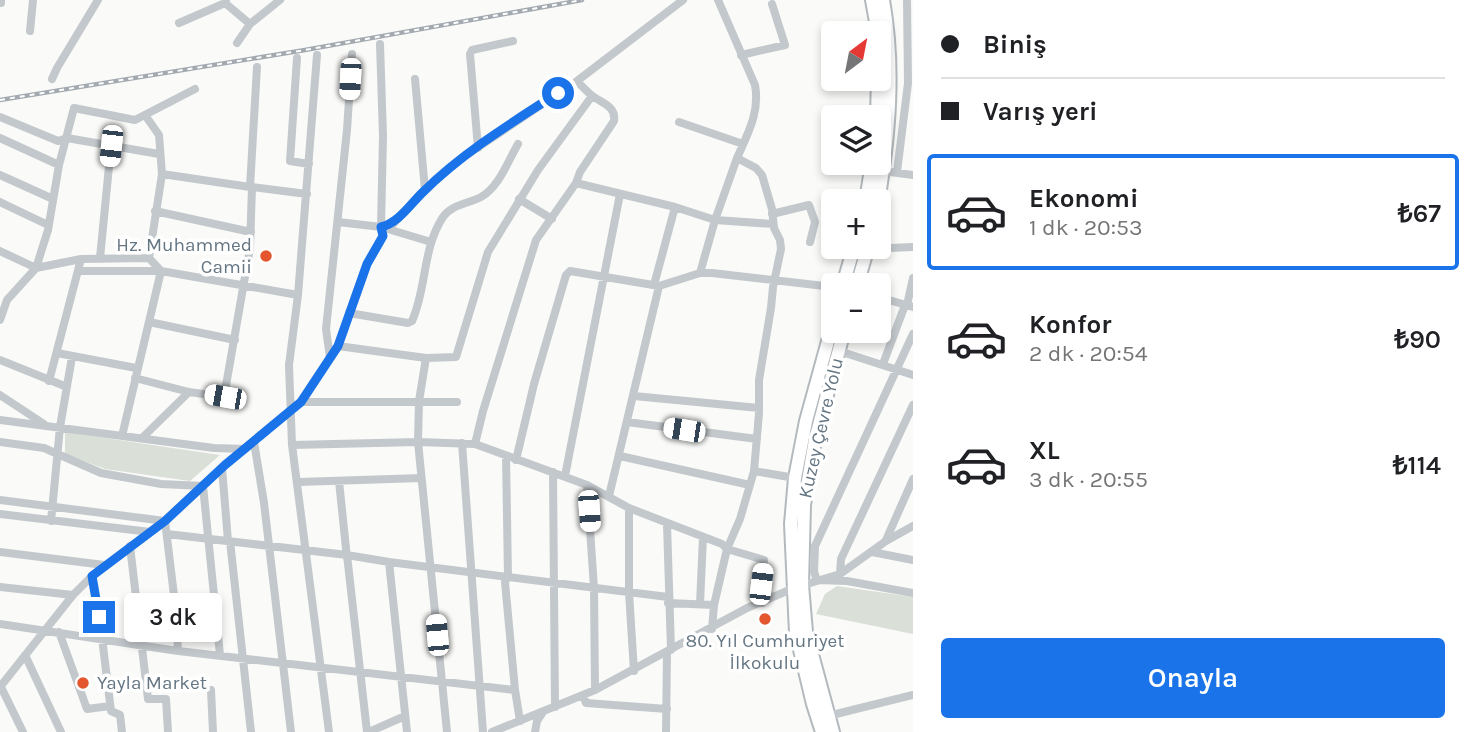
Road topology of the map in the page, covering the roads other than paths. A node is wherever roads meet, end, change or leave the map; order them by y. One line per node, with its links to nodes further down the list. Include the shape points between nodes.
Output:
1 (33, 0): 14 (street)
2 (98, 0): 23 (street)
3 (280, 0): 13 (street)
4 (683, 0): 25 (street)
5 (718, 0): 20 (street)
6 (873, 0): 11 (highway)
7 (883, 0): 28 (highway)
8 (908, 0): 42 (street, via 908,83)
9 (226, 1): 12 (street); 13 (street)
10 (772, 4): 20 (street, via 785,45)
11 (876, 21)
12 (179, 23)
13 (250, 24): 16 (street)
14 (30, 31)
15 (513, 41): 37 (street, via 470,54)
16 (237, 43)
17 (380, 44): 63 (street)
18 (352, 54): 60 (street)
19 (317, 55): 40 (street)
20 (741, 55): 35 (street, via 757,97)
21 (297, 58): 40 (street, via 290,161)
22 (257, 67): 48 (street)
23 (52, 79)
24 (415, 79): 49 (street)
25 (577, 81): 27 (street); 37 (street)
26 (195, 89): 29 (street)
27 (592, 96): 47 (street, via 611,108 614,121); 53 (street)
28 (890, 105)
29 (145, 115): 33 (street, via 135,120 74,108); 38 (street, via 159,135)
30 (0, 117): 33 (street, via 58,141)
31 (679, 122): 35 (street)
32 (0, 138): 41 (street)
33 (67, 138): 36 (street); 41 (street)
34 (518, 144): 65 (street, via 489,190 445,214)
35 (743, 144): 39 (street)
36 (111, 146): 38 (street); 70 (street)
37 (478, 148): 49 (street)
38 (159, 154): 44 (street)
39 (737, 158): 57 (street, via 762,174); 59 (street)
40 (309, 164): 50 (street)
41 (59, 165): 52 (street)
42 (891, 167)
43 (891, 172): 46 (street)
44 (162, 174): 48 (street); 56 (street)
45 (0, 175): 52 (street)
46 (913, 175)
47 (576, 183): 51 (street); 58 (street)
48 (251, 187): 50 (street); 64 (street)
49 (425, 190): 63 (street, via 393,224)
50 (307, 194): 83 (street)
51 (620, 194): 55 (street); 77 (street)
52 (52, 199): 61 (street)
53 (519, 199): 58 (street); 99 (street, via 488,252 456,357)
54 (0, 202): 61 (street)
55 (675, 207): 59 (street); 81 (street)
56 (155, 211): 64 (street); 71 (street)
57 (772, 214): 62 (street); 66 (street, via 809,205 816,222)
58 (552, 219): 128 (street, via 536,240)
59 (715, 220): 62 (street); 76 (street)
60 (338, 222): 63 (street); 98 (street, via 326,329)
61 (48, 225): 73 (street)
62 (773, 225): 79 (street, via 781,249)
63 (381, 227): 65 (street); 87 (street, via 383,236)
64 (251, 232): 80 (street)
65 (431, 242): 87 (street, via 412,321)
66 (810, 242)
67 (891, 247): 68 (street)
68 (913, 247)
69 (0, 251): 73 (street)
70 (100, 258): 71 (street); 72 (street)
71 (149, 258): 75 (street)
72 (81, 259): 73 (street); 74 (street)
73 (36, 268): 84 (street)
74 (78, 271): 75 (street); 96 (street)
75 (161, 271): 80 (street); 89 (street)
76 (700, 273): 79 (street); 81 (street)
77 (603, 277): 81 (street); 134 (street, via 570,271 566,275); 138 (street)
78 (913, 278): 86 (street)
79 (774, 280): 82 (street); 115 (street)
80 (243, 285): 83 (street); 91 (street)
81 (656, 285): 110 (street)
82 (821, 286)
83 (298, 295): 116 (street, via 289,366)
84 (4, 298): 88 (street)
85 (891, 301): 86 (street)
86 (908, 306): 101 (street)
87 (349, 313): 94 (street)
88 (0, 320)
89 (149, 322): 91 (street); 102 (street)
90 (913, 334): 103 (street)
91 (235, 340): 108 (street, via 225,397)
92 (827, 343): 140 (highway, Kuzey Çevre Yolu)
93 (841, 343): 95 (highway, Kuzey Çevre Yolu)
94 (338, 346): 98 (street); 99 (street)
95 (839, 351): 101 (street); 180 (highway, Kuzey Çevre Yolu, via 815,440)
96 (58, 353): 97 (street); 106 (street)
97 (72, 357): 102 (street); 107 (street)
98 (330, 358): 112 (street)
99 (426, 358): 111 (street)
100 (0, 360): 106 (street)
101 (883, 364): 103 (street)
102 (136, 368): 105 (street)
103 (899, 369): 104 (street); 177 (street, via 815,546)
104 (913, 375)
105 (135, 378): 108 (street); 121 (street)
106 (49, 381): 107 (street)
107 (66, 387): 120 (street)
108 (190, 392): 122 (street)
109 (0, 395): 119 (street)
110 (634, 396): 115 (street); 118 (street)
111 (419, 401): 112 (street); 113 (street); 126 (street)
112 (301, 402): 116 (street)
113 (457, 402)
114 (913, 405): 174 (street, via 841,559)
115 (759, 408): 123 (street)
116 (290, 410): 125 (street); 129 (street)
117 (0, 420): 119 (street)
118 (627, 422): 123 (street); 133 (street)
119 (47, 426): 120 (street)
120 (60, 427): 121 (street); 131 (street)
121 (122, 436): 122 (street)
122 (142, 438): 130 (street)
123 (757, 439): 136 (street)
124 (0, 442): 131 (street, via 44,448)
125 (254, 442): 130 (street); 163 (street)
126 (418, 442): 127 (street); 129 (street); 139 (street)
127 (462, 443): 128 (street); 173 (street)
128 (475, 444): 132 (street)
129 (292, 446): 143 (street)
130 (245, 449): 135 (street)
131 (59, 455): 146 (street, via 101,473); 149 (street)
132 (506, 456): 134 (street); 176 (street)
133 (620, 456): 145 (street); 147 (street)
134 (516, 460): 137 (street)
135 (222, 468): 146 (street); 160 (street)
136 (754, 471): 140 (street); 145 (street)
137 (553, 472): 138 (street); 178 (street)
138 (565, 477): 144 (street)
139 (421, 478): 142 (street); 172 (street)
140 (795, 478): 180 (highway, Kuzey Çevre Yolu, via 791,524)
141 (913, 479): 161 (street)
142 (339, 481): 143 (street); 168 (street)
143 (299, 482): 165 (street)
144 (587, 485): 147 (street); 181 (street)
145 (750, 485): 164 (street)
146 (203, 486): 153 (street); 159 (street)
147 (609, 496): 150 (street)
148 (0, 500): 149 (street)
149 (53, 508): 152 (street); 153 (street)
150 (629, 508): 154 (street); 182 (street)
151 (0, 514): 152 (street)
152 (51, 521): 156 (street)
153 (165, 521): 156 (street); 157 (street)
154 (667, 524): 158 (street); 185 (street)
155 (912, 527): 161 (street)
156 (150, 532): 162 (street)
157 (167, 534): 159 (street); 195 (street)
158 (703, 537): 164 (street); 187 (street)
159 (207, 538): 160 (street); 198 (street)
160 (229, 541): 163 (street); 199 (street)
161 (886, 541): 167 (street)
162 (130, 546): 171 (street); 194 (street)
163 (268, 547): 165 (street); 200 (street)
164 (727, 549): 186 (street, via 764,560); 188 (street)
165 (306, 550): 168 (street); 201 (street)
166 (0, 552): 171 (street)
167 (872, 552): 169 (street); 174 (street)
168 (347, 555): 170 (street); 202 (street)
169 (913, 560)
170 (389, 562): 172 (street); 204 (street)
171 (104, 565): 175 (street)
172 (431, 566): 173 (street); 205 (street)
173 (471, 572): 176 (street); 206 (street)
174 (840, 574): 177 (street)
175 (92, 576): 184 (street); 193 (street)
176 (508, 576): 178 (street); 209 (street)
177 (817, 580): 180 (street); 183 (street)
178 (553, 582): 181 (street); 214 (street)
179 (0, 587): 184 (street)
180 (798, 587): 186 (street); 218 (highway, Kuzey Çevre Yolu); 235 (highway, Kuzey Çevre Yolu, via 796,633)
181 (594, 588): 182 (street); 210 (street)
182 (629, 593): 185 (street); 203 (street)
183 (913, 593)
184 (73, 595): 190 (street)
185 (668, 600): 187 (street); 196 (street)
186 (762, 603): 191 (street)
187 (700, 604): 188 (street)
188 (714, 605): 191 (street)
189 (0, 624): 190 (street)
190 (45, 629): 192 (street); 197 (street)
191 (712, 629): 196 (street)
192 (59, 632): 193 (street); 213 (street, via 87,709)
193 (102, 638): 194 (street); 213 (street)
194 (141, 643): 195 (street); 223 (street, via 148,699 166,699)
195 (178, 650): 198 (street)
196 (669, 651): 203 (street); 215 (street)
197 (25, 655): 207 (street); 221 (street)
198 (220, 655): 199 (street)
199 (242, 657): 200 (street); 225 (street)
200 (282, 662): 201 (street); 226 (street)
201 (321, 667): 202 (street); 227 (street)
202 (360, 671): 204 (street); 228 (street)
203 (634, 671): 210 (street)
204 (400, 676): 205 (street); 217 (street)
205 (441, 681): 206 (street); 230 (street)
206 (480, 686): 209 (street); 231 (street)
207 (0, 687): 220 (street)
208 (211, 690): 224 (street)
209 (515, 690): 219 (street)
210 (595, 690): 211 (street)
211 (583, 695): 214 (street); 215 (street, via 586,703)
212 (913, 695): 218 (street)
213 (110, 706): 222 (street, via 120,715)
214 (555, 707): 216 (street)
215 (667, 709): 234 (street)
216 (543, 712): 219 (street); 233 (street)
217 (405, 716): 228 (street); 229 (street)
218 (828, 716): 236 (highway, Kuzey Çevre Yolu)
219 (520, 721): 232 (street)
220 (23, 732)
221 (61, 732)
222 (122, 732)
223 (168, 732)
224 (214, 732)
225 (251, 732)
226 (290, 732)
227 (329, 732)
228 (368, 732)
229 (407, 732)
230 (447, 732)
231 (483, 732)
232 (492, 732)
233 (536, 732)
234 (666, 732)
235 (822, 732)
236 (833, 732)

